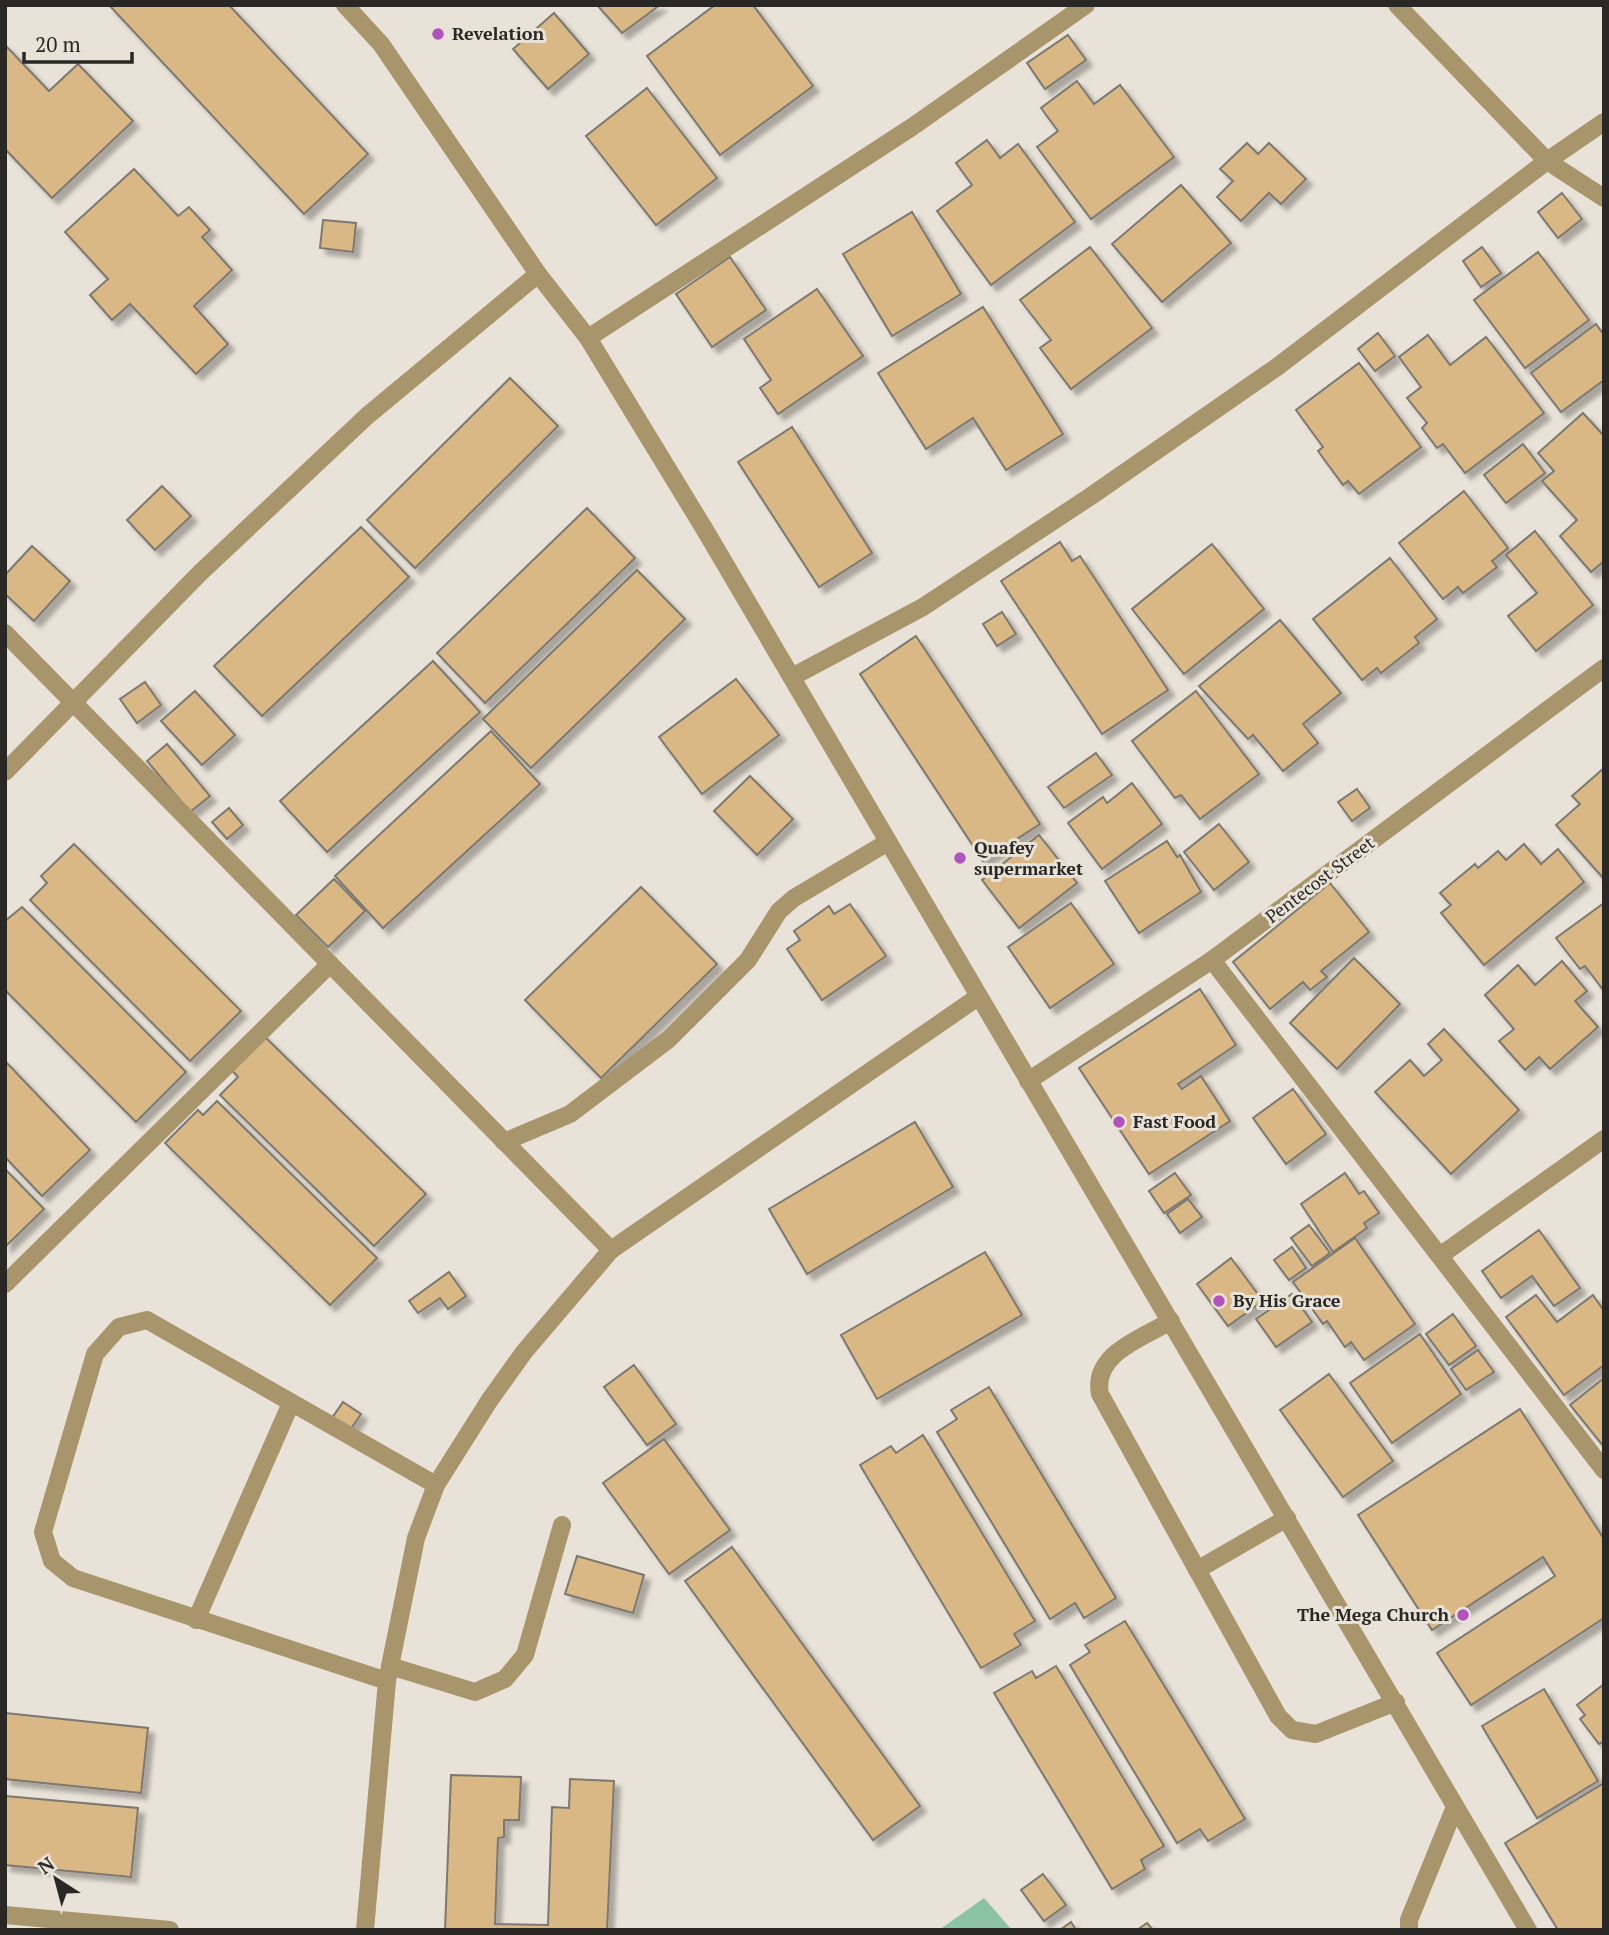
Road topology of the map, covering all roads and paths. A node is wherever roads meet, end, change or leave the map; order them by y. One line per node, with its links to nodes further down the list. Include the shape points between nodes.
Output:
1 (345, 5): 7 (street, via 381,44)
2 (1086, 5): 8 (street, via 912,127)
3 (1397, 5): 5 (street)
4 (1604, 122): 5 (street)
5 (1547, 162): 6 (street); 11 (street, via 1277,367 1091,496 923,607)
6 (1604, 198)
7 (538, 274): 8 (street); 12 (street, via 367,416 200,573)
8 (588, 338): 11 (street)
9 (5, 634): 12 (street)
10 (1604, 668): 15 (street, Pentecost Street)
11 (792, 677): 14 (street)
12 (73, 704): 13 (street); 16 (street)
13 (5, 772)
14 (888, 842): 17 (street); 20 (street, via 779,911 748,960 669,1039 570,1114)
15 (1212, 960): 18 (street, Pentecost Street); 22 (street)
16 (330, 965): 20 (street); 23 (street)
17 (978, 997): 18 (street); 21 (street)
18 (1028, 1081): 24 (street)
19 (1604, 1139): 22 (street)
20 (504, 1142): 21 (street)
21 (611, 1250): 27 (street, via 524,1352)
22 (1441, 1255): 26 (street)
23 (5, 1284)
24 (1171, 1321): 28 (street); 30 (street, via 1113,1355 1097,1380 1100,1394)
25 (291, 1403): 27 (street); 31 (street); 31 (street, via 146,1320 120,1327 95,1354 43,1532 52,1561 73,1578)
26 (1604, 1470)
27 (436, 1485): 32 (street, via 415,1538)
28 (1287, 1518): 30 (street); 33 (street)
29 (562, 1525): 32 (street, via 525,1655 505,1679 475,1692)
30 (1197, 1570): 33 (street, via 1278,1716 1292,1730 1316,1734)
31 (196, 1620): 32 (street)
32 (388, 1673): 37 (street)
33 (1396, 1702): 34 (street)
34 (1455, 1807): 38 (street, via 1409,1920); 39 (street)
35 (5, 1915): 36 (street)
36 (170, 1930)
37 (365, 1930)
38 (1409, 1930)
39 (1528, 1930)

